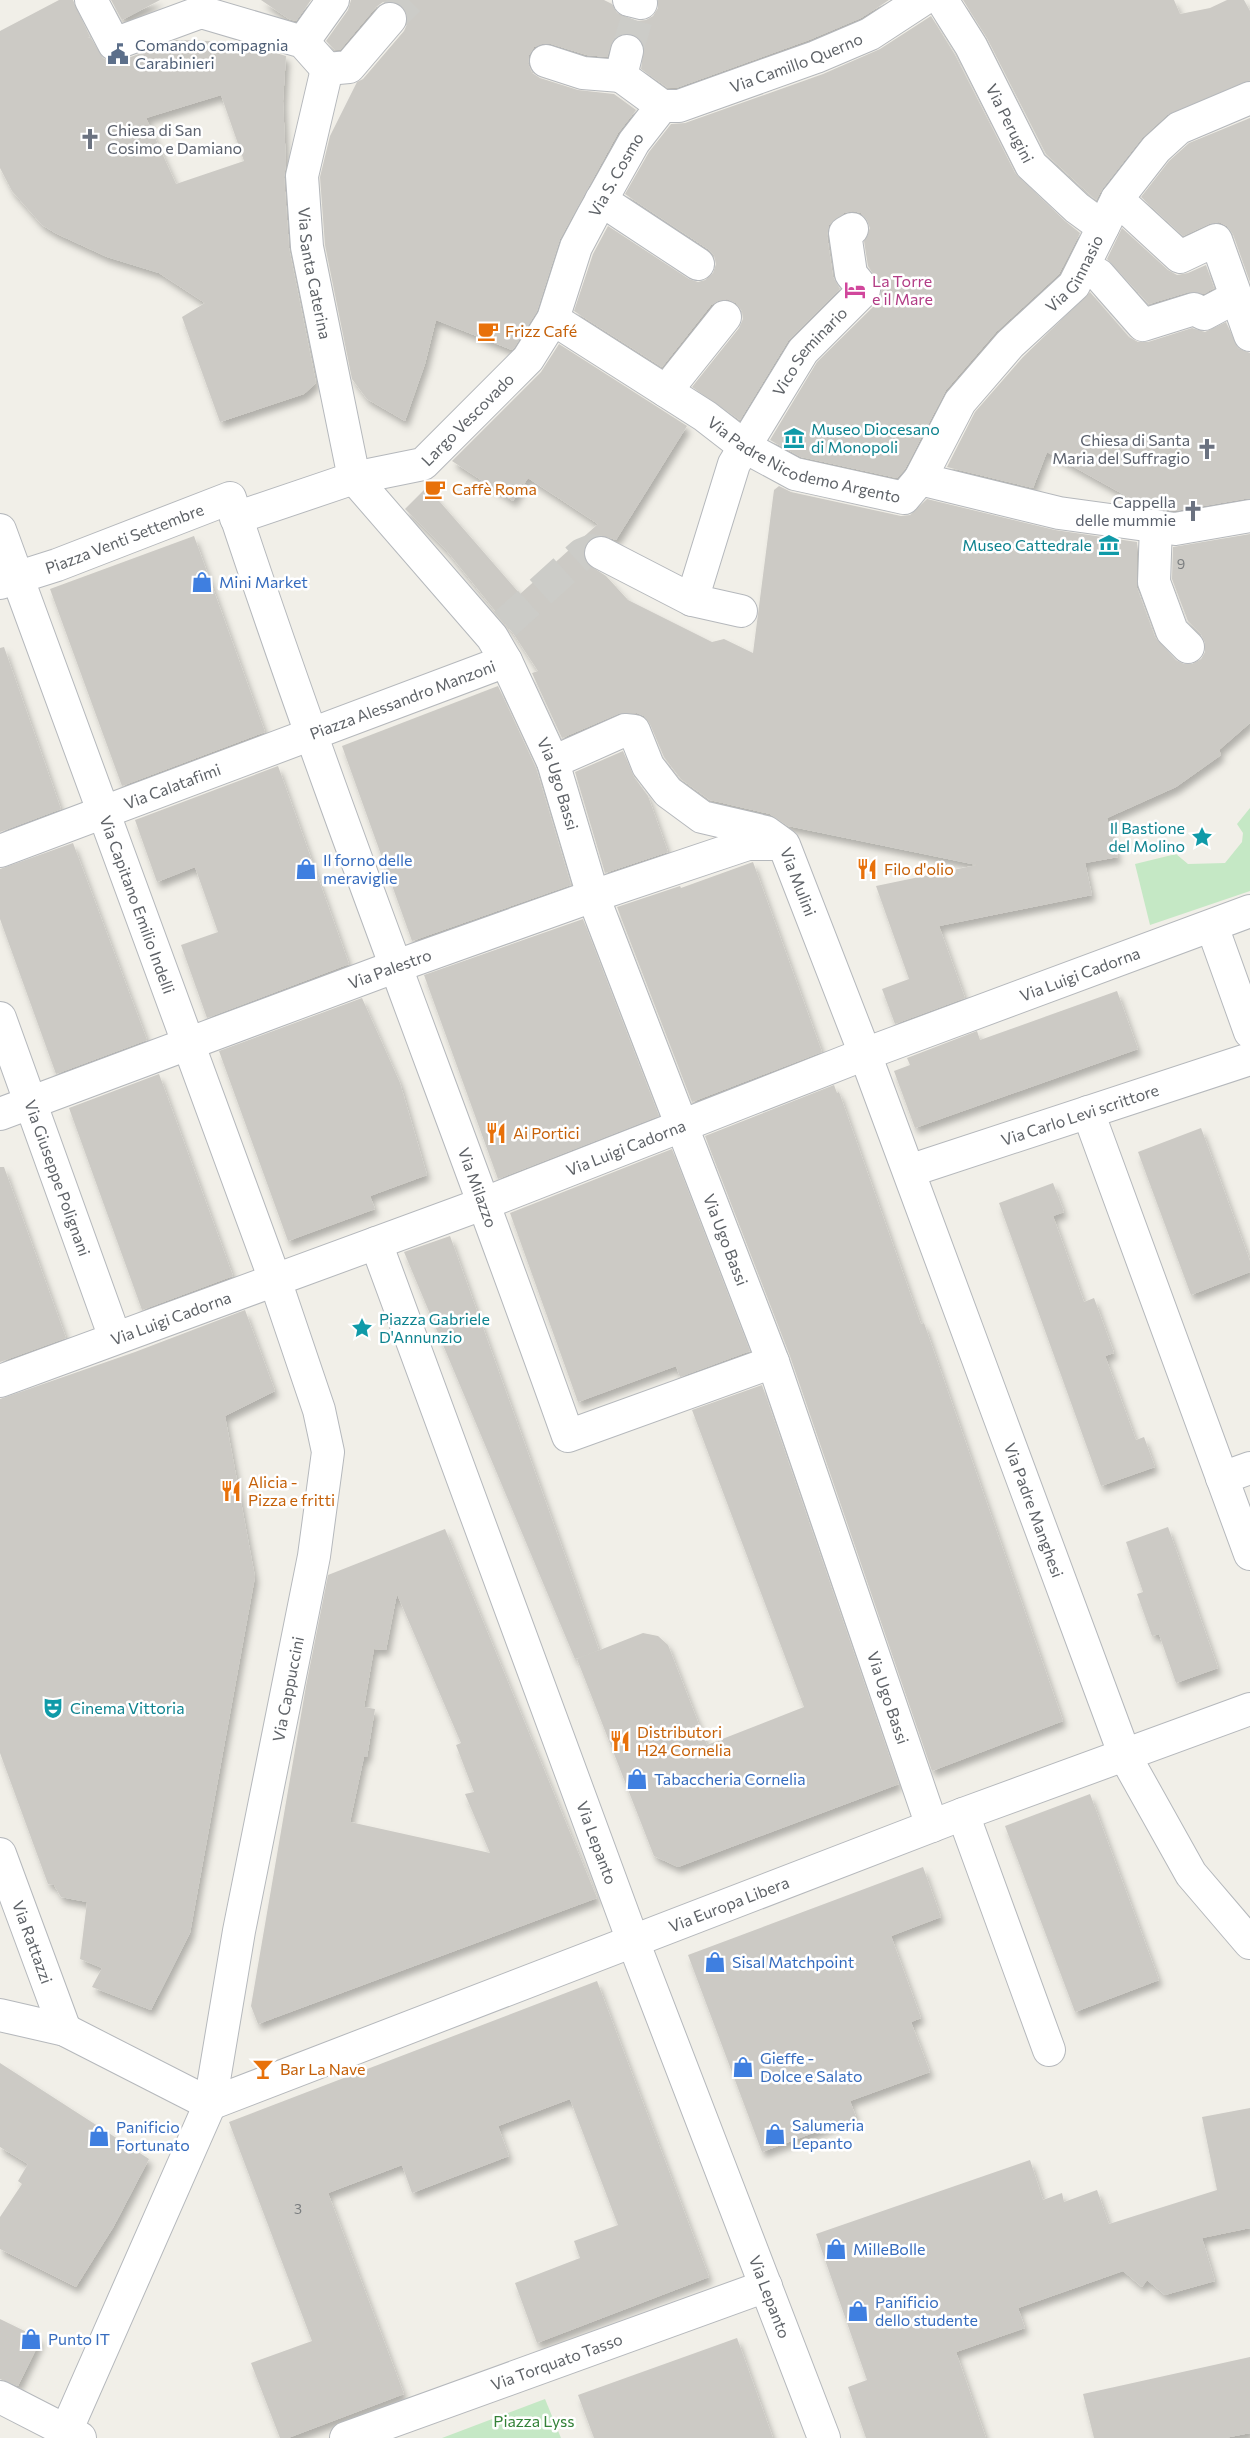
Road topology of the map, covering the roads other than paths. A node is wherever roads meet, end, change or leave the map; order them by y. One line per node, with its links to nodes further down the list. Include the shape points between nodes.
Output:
1 (91, 0): 6 (street, via 114,44 201,12)
2 (333, 0): 6 (street)
3 (922, 0): 10 (street, Via Camillo Querno, via 876,32 816,57 679,106)
4 (942, 0): 12 (street, Via Perugini, via 971,46 1031,165 1077,208)
5 (390, 19): 8 (street, via 349,68)
6 (303, 42): 8 (street)
7 (546, 61): 10 (street, via 583,73 624,64)
8 (327, 69): 22 (street, Via Santa Caterina, via 302,176 307,248)
9 (1250, 98): 12 (street, Via Ginnasio, via 1179,128 1156,149)
10 (662, 106): 11 (street, Via S. Cosmo, via 633,142)
11 (601, 200): 14 (street); 18 (street, Via S. Cosmo, via 576,247)
12 (1110, 213): 15 (street, Via Ginnasio); 16 (street, Via Perugini, via 1180,257 1216,240)
13 (852, 229): 21 (street, Vico Seminario, via 845,233 851,274 864,290 803,351)
14 (698, 264)
15 (1085, 267): 16 (street, via 1098,275 1143,325 1194,309 1204,314); 23 (street, Via Ginnasio, via 1074,285 1010,344 960,402)
16 (1236, 297): 19 (street)
17 (725, 317): 20 (street)
18 (553, 319): 20 (street, Via Padre Nicodemo Argento); 22 (street, Largo Vescovado, via 528,359 423,464)
19 (1250, 335)
20 (666, 391): 21 (street, Via Padre Nicodemo Argento)
21 (745, 447): 23 (street, Via Padre Nicodemo Argento, via 795,474 904,498); 30 (street, via 735,464)
22 (354, 478): 24 (street); 32 (street, Piazza Alessandro Manzoni)
23 (920, 479): 26 (street, Via Padre Nicodemo Argento, via 1059,513)
24 (233, 508): 29 (street, Piazza Venti Settembre); 34 (street, Piazza Alessandro Manzoni)
25 (1250, 516): 26 (street, Via Padre Nicodemo Argento, via 1175,529)
26 (1156, 526): 33 (street, via 1154,582 1172,631)
27 (0, 530): 29 (street, Via Capitano Emilio Indelli)
28 (600, 553): 30 (street)
29 (8, 580): 36 (street, Via Capitano Emilio Indelli)
30 (692, 600): 31 (street)
31 (741, 611)
32 (501, 641): 34 (street, Piazza Alessandro Manzoni); 35 (street, Via Ugo Bassi)
33 (1188, 647)
34 (312, 735): 36 (street, Via Calatafimi); 42 (street, Via Milazzo)
35 (553, 762): 37 (street, Via Mulini, via 625,730 634,731 648,766 668,792 702,817 766,832); 39 (street, Via Ugo Bassi)
36 (104, 813): 38 (street, Via Calatafimi); 45 (street, Via Capitano Emilio Indelli)
37 (784, 844): 39 (street, Via Palestro, via 748,844); 46 (street, Via Mulini)
38 (0, 851)
39 (593, 897): 42 (street, Via Palestro); 51 (street, Via Ugo Bassi)
40 (1250, 911): 41 (street, Via Luigi Cadorna)
41 (1212, 926): 44 (street); 46 (street, Via Luigi Cadorna)
42 (394, 967): 45 (street, Via Palestro); 53 (street, Via Milazzo)
43 (0, 1018): 48 (street, Via Giuseppe Polignani)
44 (1250, 1032)
45 (190, 1043): 48 (street, Via Palestro); 55 (street, Via Capitano Emilio Indelli)
46 (865, 1054): 51 (street, Via Luigi Cadorna); 52 (street, Via Padre Manghesi)
47 (1250, 1059): 49 (street, Via Carlo Levi scrittore)
48 (31, 1102): 50 (street, Via Palestro); 56 (street, Via Giuseppe Polignani)
49 (1088, 1112): 52 (street, Via Carlo Levi scrittore); 59 (street)
50 (0, 1114)
51 (682, 1126): 53 (street, Via Luigi Cadorna); 57 (street, Via Ugo Bassi)
52 (909, 1171): 62 (street, Via Padre Manghesi)
53 (485, 1203): 54 (street, Via Luigi Cadorna); 57 (street, Via Milazzo, via 568,1436)
54 (376, 1244): 55 (street, Via Luigi Cadorna); 66 (street, Via Lepanto)
55 (275, 1280): 56 (street, Via Luigi Cadorna); 71 (street, Via Cappuccini, via 319,1410 328,1452 314,1556 239,1931)
56 (115, 1338): 58 (street, Via Luigi Cadorna)
57 (773, 1362): 64 (street, Via Ugo Bassi)
58 (0, 1381)
59 (1236, 1473): 60 (street)
60 (1250, 1554)
61 (1250, 1709): 62 (street, Via Europa Libera)
62 (1125, 1756): 63 (street, Via Europa Libera); 67 (street, Via Padre Manghesi, via 1191,1874)
63 (963, 1814): 64 (street, Via Europa Libera); 70 (street)
64 (932, 1826): 66 (street, Via Europa Libera)
65 (0, 1854): 69 (street, Via Rattazzi)
66 (633, 1941): 71 (street, Via Europa Libera); 72 (street, Via Lepanto)
67 (1250, 1943)
68 (0, 2015): 69 (street)
69 (65, 2030): 71 (street)
70 (1049, 2050)
71 (210, 2104): 74 (street, Via Cappuccini)
72 (766, 2286): 75 (street, Via Torquato Tasso); 76 (street, Via Lepanto)
73 (0, 2397): 74 (street)
74 (70, 2436)
75 (346, 2438)
76 (824, 2438)

